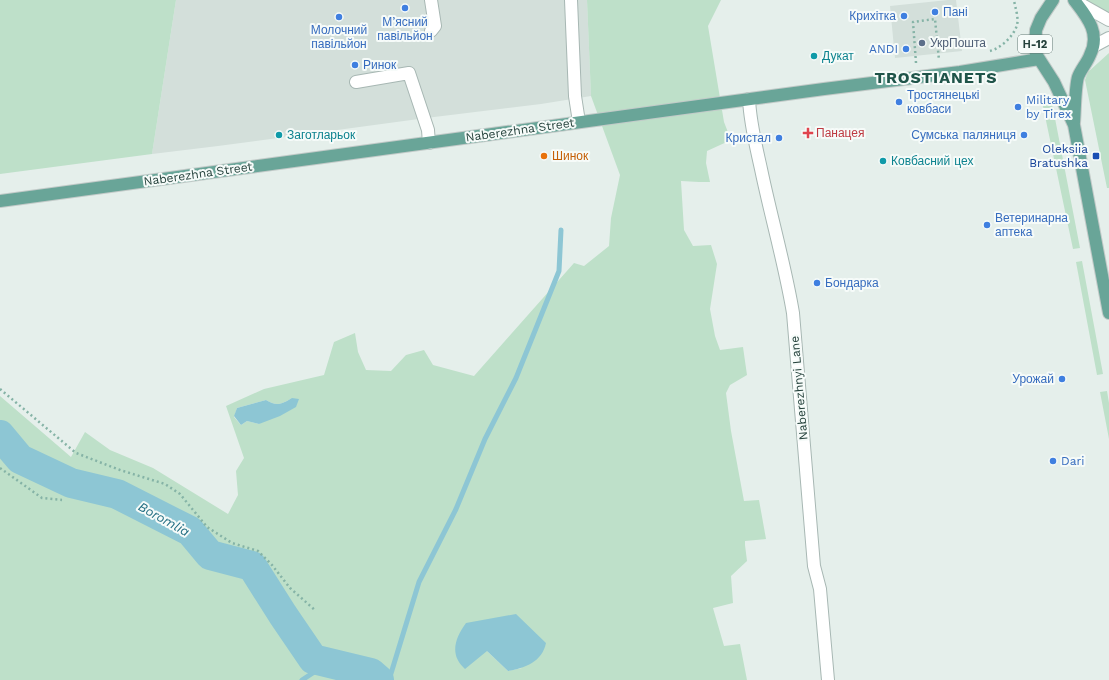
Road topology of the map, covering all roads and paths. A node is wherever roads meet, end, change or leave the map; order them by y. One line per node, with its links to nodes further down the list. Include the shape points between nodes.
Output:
1 (431, 0): 7 (street, via 435,26)
2 (571, 0): 18 (street, via 575,96)
3 (1014, 0): 10 (path, via 1017,25 1000,46)
4 (1074, 0): 6 (street); 9 (main road, via 1092,24)
5 (1052, 2): 11 (main road, Н-12, via 1036,30 1035,48)
6 (1109, 20)
7 (431, 31)
8 (1109, 38): 9 (street)
9 (1094, 46): 14 (main road, Н-12)
10 (986, 52)
11 (1039, 59): 16 (main road, Н-12); 17 (main road, Naberezhna Street, via 960,72)
12 (939, 61): 13 (path, via 935,19 913,22)
13 (916, 64)
14 (1078, 78): 16 (main road, via 1063,85); 19 (main road, Н-12)
15 (356, 82): 20 (street, via 409,73 428,130)
16 (1054, 82): 19 (main road, Н-12)
17 (749, 99): 18 (main road, Naberezhna Street); 27 (street, Naberezhnyi Lane, via 750,118 793,313 814,566 820,589)
18 (579, 122): 20 (main road, Naberezhna Street)
19 (1074, 125): 22 (main road, Н-12)
20 (429, 143): 21 (main road, Naberezhna Street)
21 (0, 201)
22 (1109, 313)
23 (0, 389): 26 (path, via 76,453 165,484 180,494 207,527 232,542 258,551 290,588)
24 (0, 468): 25 (path, via 42,498)
25 (62, 500)
26 (316, 611)
27 (828, 680)

